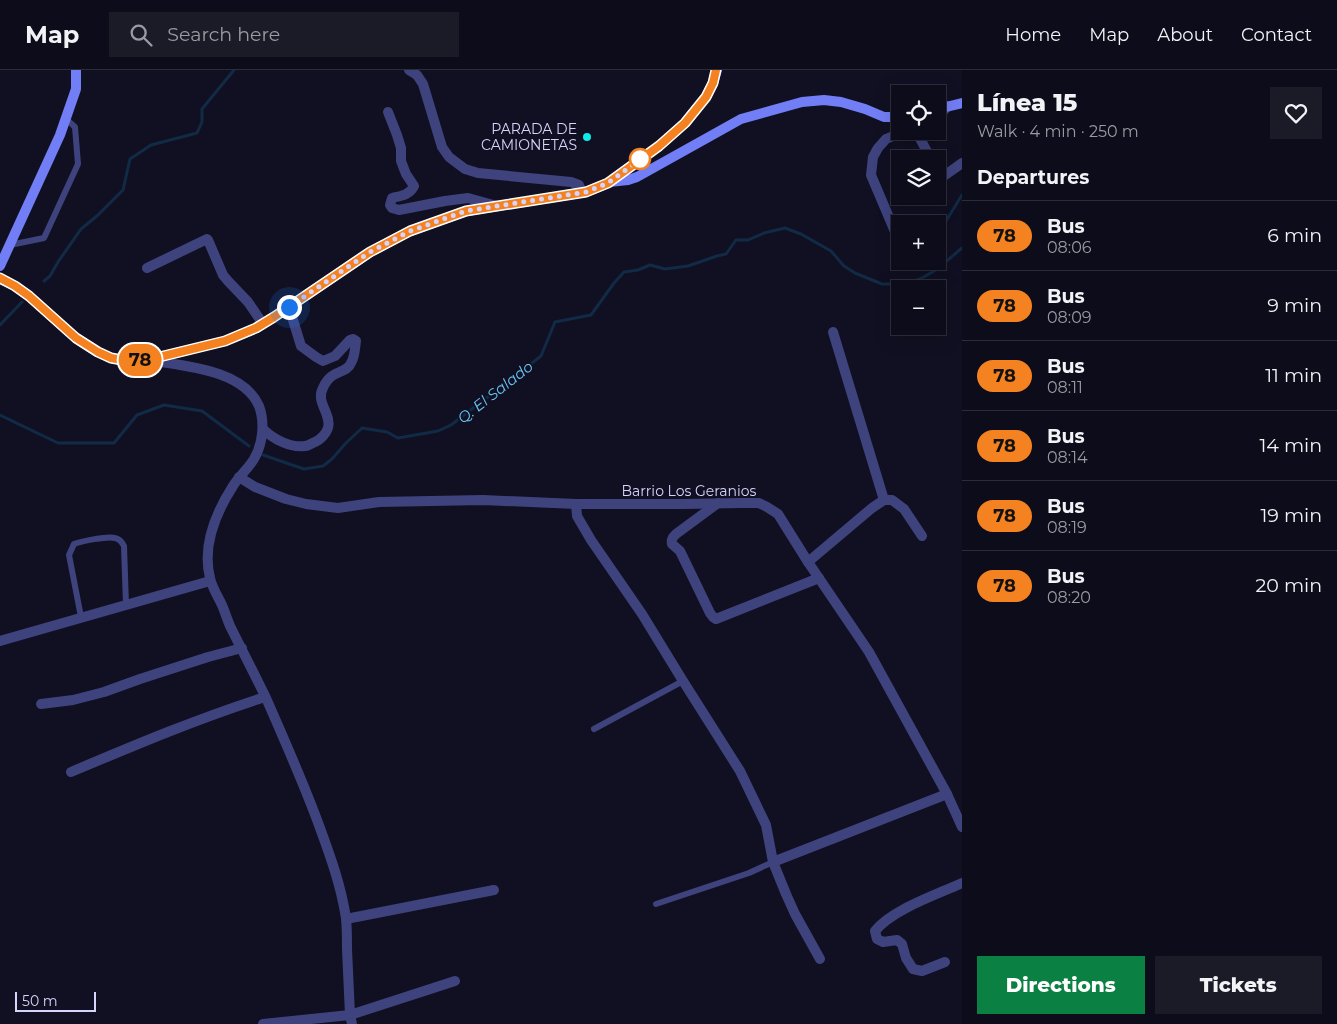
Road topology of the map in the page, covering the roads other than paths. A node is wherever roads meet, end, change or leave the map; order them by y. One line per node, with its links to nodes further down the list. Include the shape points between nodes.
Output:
1 (76, 70): 8 (main road, via 76,89)
2 (409, 70): 13 (street, via 423,84 442,146 449,157 465,169 571,182 578,185)
3 (716, 70): 12 (main road, via 706,97 685,123)
4 (962, 103): 5 (main road)
5 (948, 106)
6 (388, 112): 14 (street, via 398,135 401,161 414,186 406,194 392,198 392,208 399,210 468,198)
7 (891, 117): 12 (main road, via 842,102 802,102 741,119 637,177)
8 (66, 119): 16 (main road); 16 (lane, via 75,127 78,164 44,238)
9 (891, 137): 15 (street, via 875,153 871,175)
10 (962, 163): 11 (street)
11 (946, 172)
12 (608, 183): 13 (main road)
13 (582, 193): 14 (main road)
14 (497, 206): 20 (main road, via 466,211 410,231 370,252)
15 (891, 222)
16 (10, 245): 17 (main road)
17 (0, 266)
18 (147, 268): 21 (street, via 207,239 223,275)
19 (0, 278): 23 (main road, via 29,296 76,338 98,352 122,360)
20 (289, 307): 21 (main road); 24 (street, via 302,346 316,358 323,361 335,356 353,339 356,341 354,351 351,364 332,376 320,393 328,428 320,440 305,446 290,445)
21 (263, 324): 23 (main road, via 225,341)
22 (833, 332): 26 (street)
23 (147, 360): 24 (street, via 220,374 233,380 253,396 259,406)
24 (263, 429): 25 (street, via 255,458)
25 (239, 477): 28 (street, Barrio Los Geranios, via 286,499 338,508 379,502 483,500); 32 (street, via 210,534 207,564)
26 (884, 500): 29 (street, via 892,500 904,509); 30 (street)
27 (718, 503): 28 (street, Barrio Los Geranios); 30 (street, Barrio Los Geranios, via 759,503 778,514); 31 (street, via 671,541 680,551 713,617)
28 (576, 504): 37 (street, via 577,516 590,540 642,614)
29 (922, 536)
30 (808, 562): 31 (street, Barrio Los Geranios)
31 (819, 578): 42 (street, Barrio Los Geranios, via 869,652)
32 (210, 581): 33 (street); 36 (street)
33 (126, 605): 34 (street); 34 (lane, via 124,546 120,540 114,537 74,544 69,555)
34 (81, 617): 35 (street)
35 (0, 641)
36 (242, 648): 38 (street); 39 (street, via 104,692)
37 (683, 681): 40 (lane); 44 (street, via 740,771 766,825)
38 (265, 697): 41 (street, via 157,736); 48 (street, via 305,787 336,871)
39 (41, 704)
40 (594, 729)
41 (71, 772)
42 (947, 794): 43 (street, Barrio Los Geranios); 44 (street)
43 (962, 827)
44 (773, 862): 47 (lane, via 749,874); 49 (street, via 795,914)
45 (962, 883): 50 (street, via 895,913 875,931 877,939 883,942 897,940 902,944 913,969 922,971)
46 (494, 890): 48 (street)
47 (656, 904)
48 (346, 919): 52 (street)
49 (820, 959)
50 (945, 962)
51 (455, 981): 52 (street)
52 (351, 1020): 53 (street)
53 (263, 1024)

